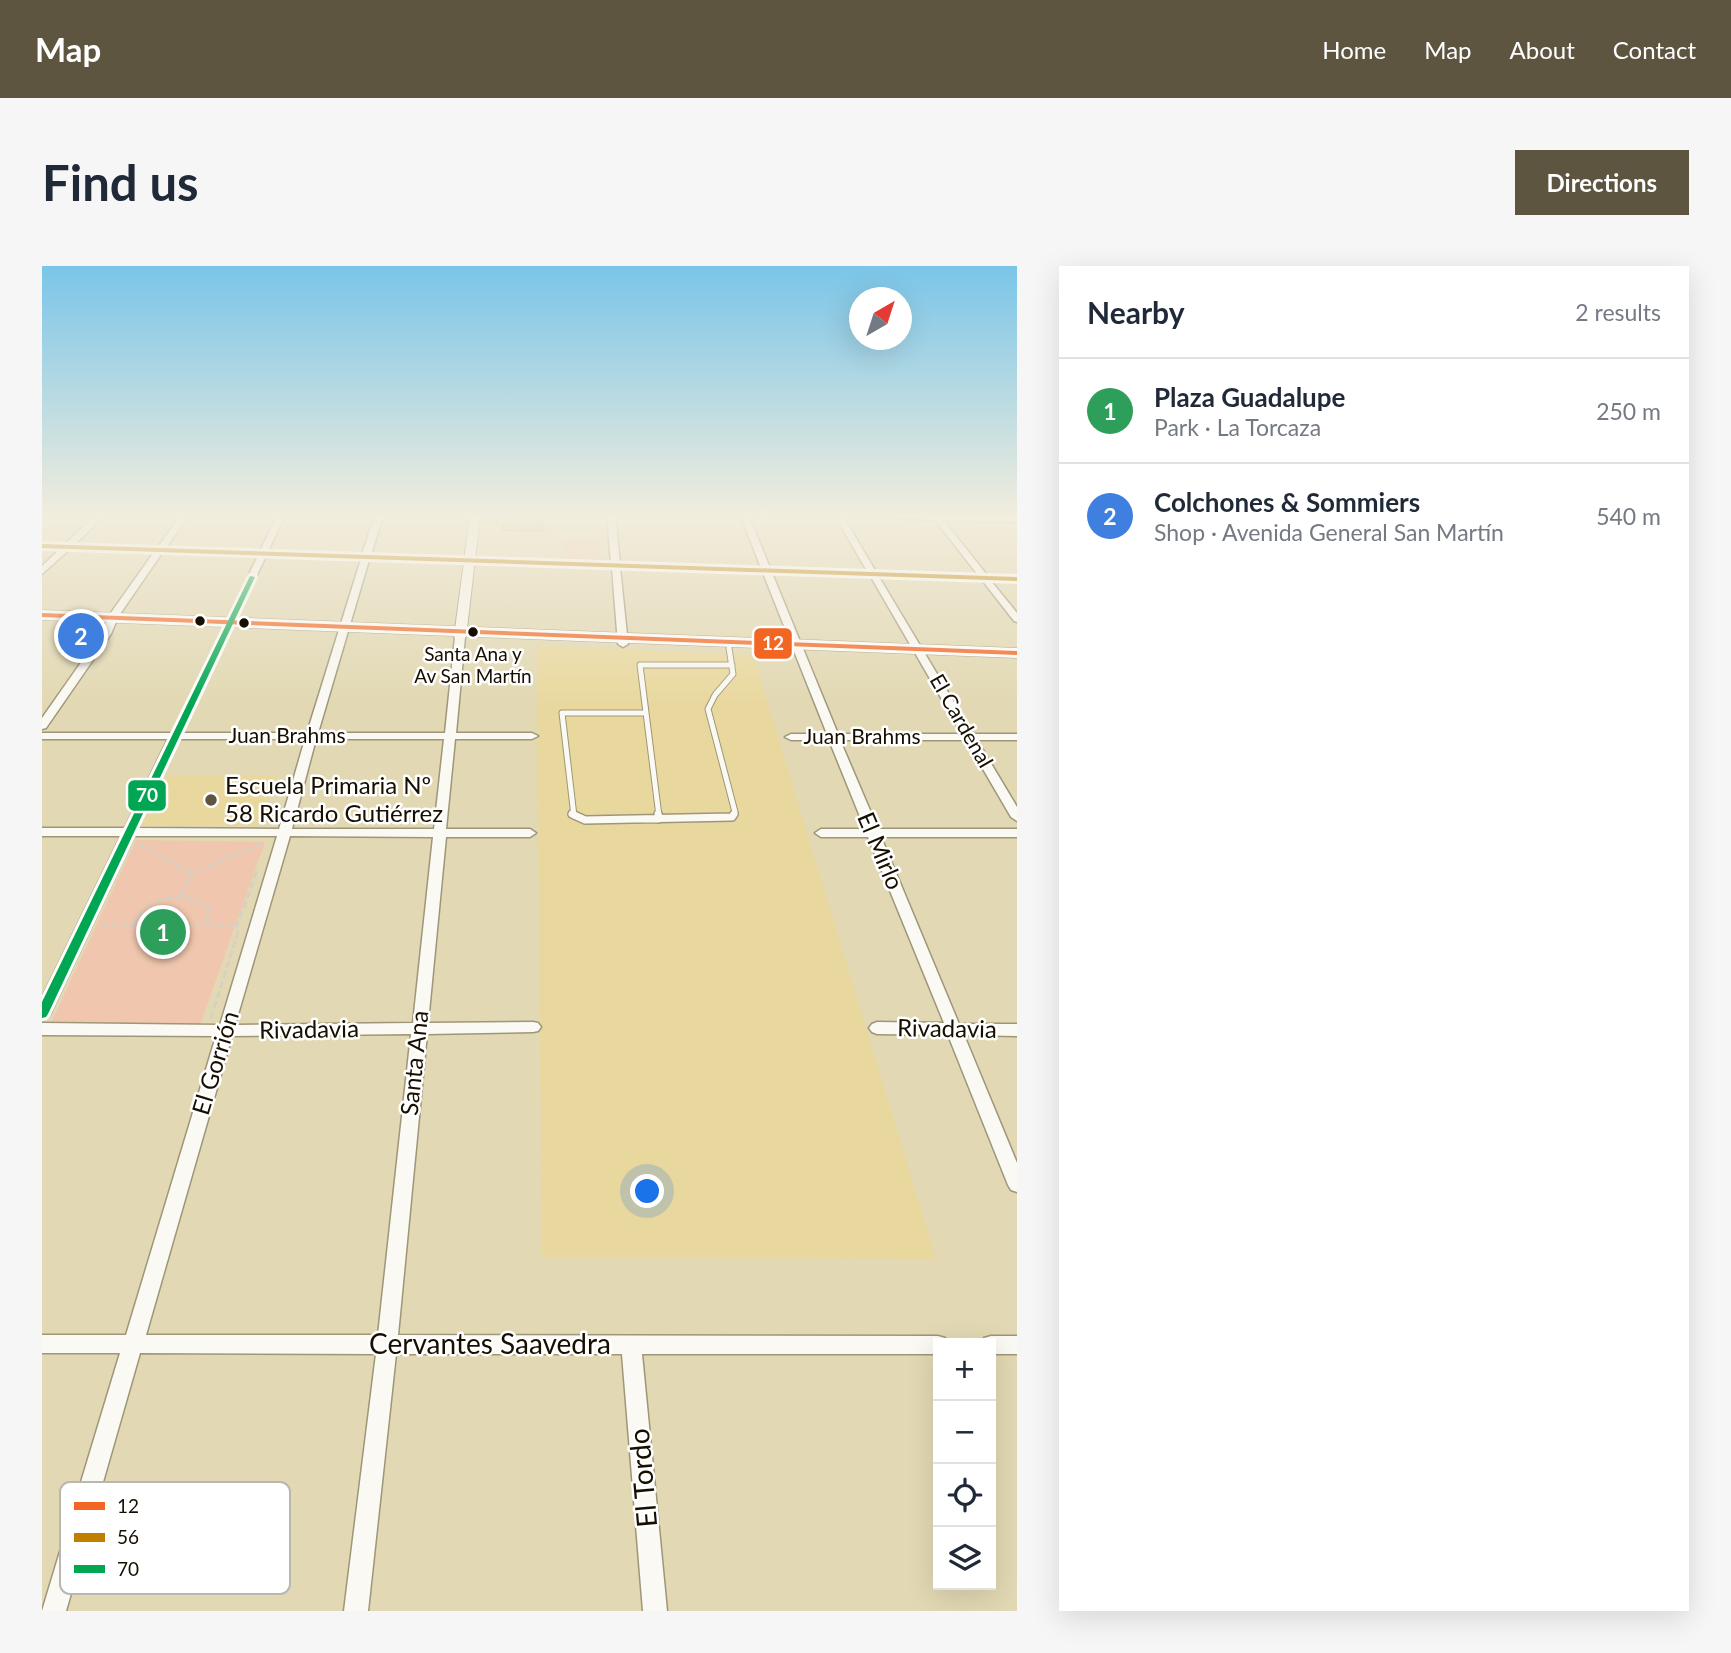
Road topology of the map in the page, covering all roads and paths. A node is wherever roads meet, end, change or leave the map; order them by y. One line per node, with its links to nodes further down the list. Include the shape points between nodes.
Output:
1 (140, 579): 12 (street)
2 (250, 579): 13 (street)
3 (358, 579): 14 (street, El Gorrión)
4 (467, 579): 15 (street, Santa Ana)
5 (617, 579): 16 (street)
6 (769, 579): 18 (street, El Mirlo)
7 (878, 579): 19 (street, El Cardenal)
8 (986, 579): 10 (street)
9 (42, 615): 12 (main road)
10 (1017, 619)
11 (42, 621): 12 (main road)
12 (112, 621): 13 (main road); 24 (street)
13 (228, 625): 14 (main road); 27 (street)
14 (342, 630): 15 (main road); 30 (street, El Gorrión)
15 (460, 634): 16 (main road); 25 (street, Santa Ana)
16 (623, 641): 17 (main road)
17 (729, 645): 18 (main road); 22 (lane)
18 (797, 648): 19 (main road); 29 (street, El Mirlo)
19 (921, 652): 20 (main road); 21 (main road); 32 (street, El Cardenal)
20 (1017, 653)
21 (1017, 659)
22 (732, 665): 23 (lane, via 642,664); 35 (lane, via 733,674 708,709 735,815)
23 (646, 713): 35 (lane); 35 (lane, via 562,713 571,811 585,820)
24 (42, 726)
25 (450, 735): 28 (street, Juan Brahms); 30 (street, Juan Brahms); 38 (street, Santa Ana)
26 (42, 736): 27 (street, Juan Brahms)
27 (174, 736): 30 (street, Juan Brahms); 37 (street)
28 (532, 736)
29 (831, 736): 31 (street, Juan Brahms); 32 (street, Juan Brahms); 40 (street, El Mirlo)
30 (311, 737): 42 (street, El Gorrión)
31 (791, 737)
32 (970, 737): 33 (street, Juan Brahms); 34 (street, El Cardenal)
33 (1017, 737)
34 (1017, 817)
35 (659, 819)
36 (42, 832): 37 (street)
37 (128, 832): 42 (street); 51 (street)
38 (439, 833): 39 (street); 42 (street); 57 (street, Santa Ana)
39 (530, 833)
40 (872, 833): 41 (street); 43 (street); 60 (street, El Mirlo)
41 (1017, 833)
42 (285, 834): 63 (street, El Gorrión)
43 (821, 834)
44 (152, 843): 49 (path, via 139,844)
45 (253, 844): 46 (path)
46 (259, 845): 47 (path); 49 (path)
47 (265, 849)
48 (261, 861): 54 (path)
49 (191, 874): 50 (path)
50 (181, 896): 52 (path, via 152,901); 53 (path, via 208,907)
51 (84, 923): 52 (path); 55 (street)
52 (133, 924): 53 (path)
53 (206, 924): 54 (path)
54 (237, 925): 62 (path)
55 (42, 1014)
56 (533, 1027): 57 (street, Rivadavia)
57 (418, 1028): 63 (street, Rivadavia); 66 (street, Santa Ana)
58 (877, 1028): 60 (street, Rivadavia)
59 (42, 1029): 62 (street, Rivadavia)
60 (956, 1030): 61 (street, Rivadavia); 64 (street, El Mirlo)
61 (1017, 1030)
62 (207, 1031): 63 (street, Rivadavia)
63 (226, 1031): 67 (street, El Gorrión)
64 (1017, 1185)
65 (42, 1344): 67 (street, Cervantes Saavedra)
66 (387, 1344): 67 (street, Cervantes Saavedra); 68 (street, Cervantes Saavedra); 75 (street, Santa Ana)
67 (131, 1345): 72 (street, El Gorrión)
68 (631, 1345): 69 (street, Cervantes Saavedra); 76 (street, El Tordo)
69 (933, 1345)
70 (996, 1345): 71 (street)
71 (1017, 1345)
72 (91, 1482)
73 (60, 1590): 74 (street, El Gorrión)
74 (54, 1611)
75 (356, 1611)
76 (655, 1611)

